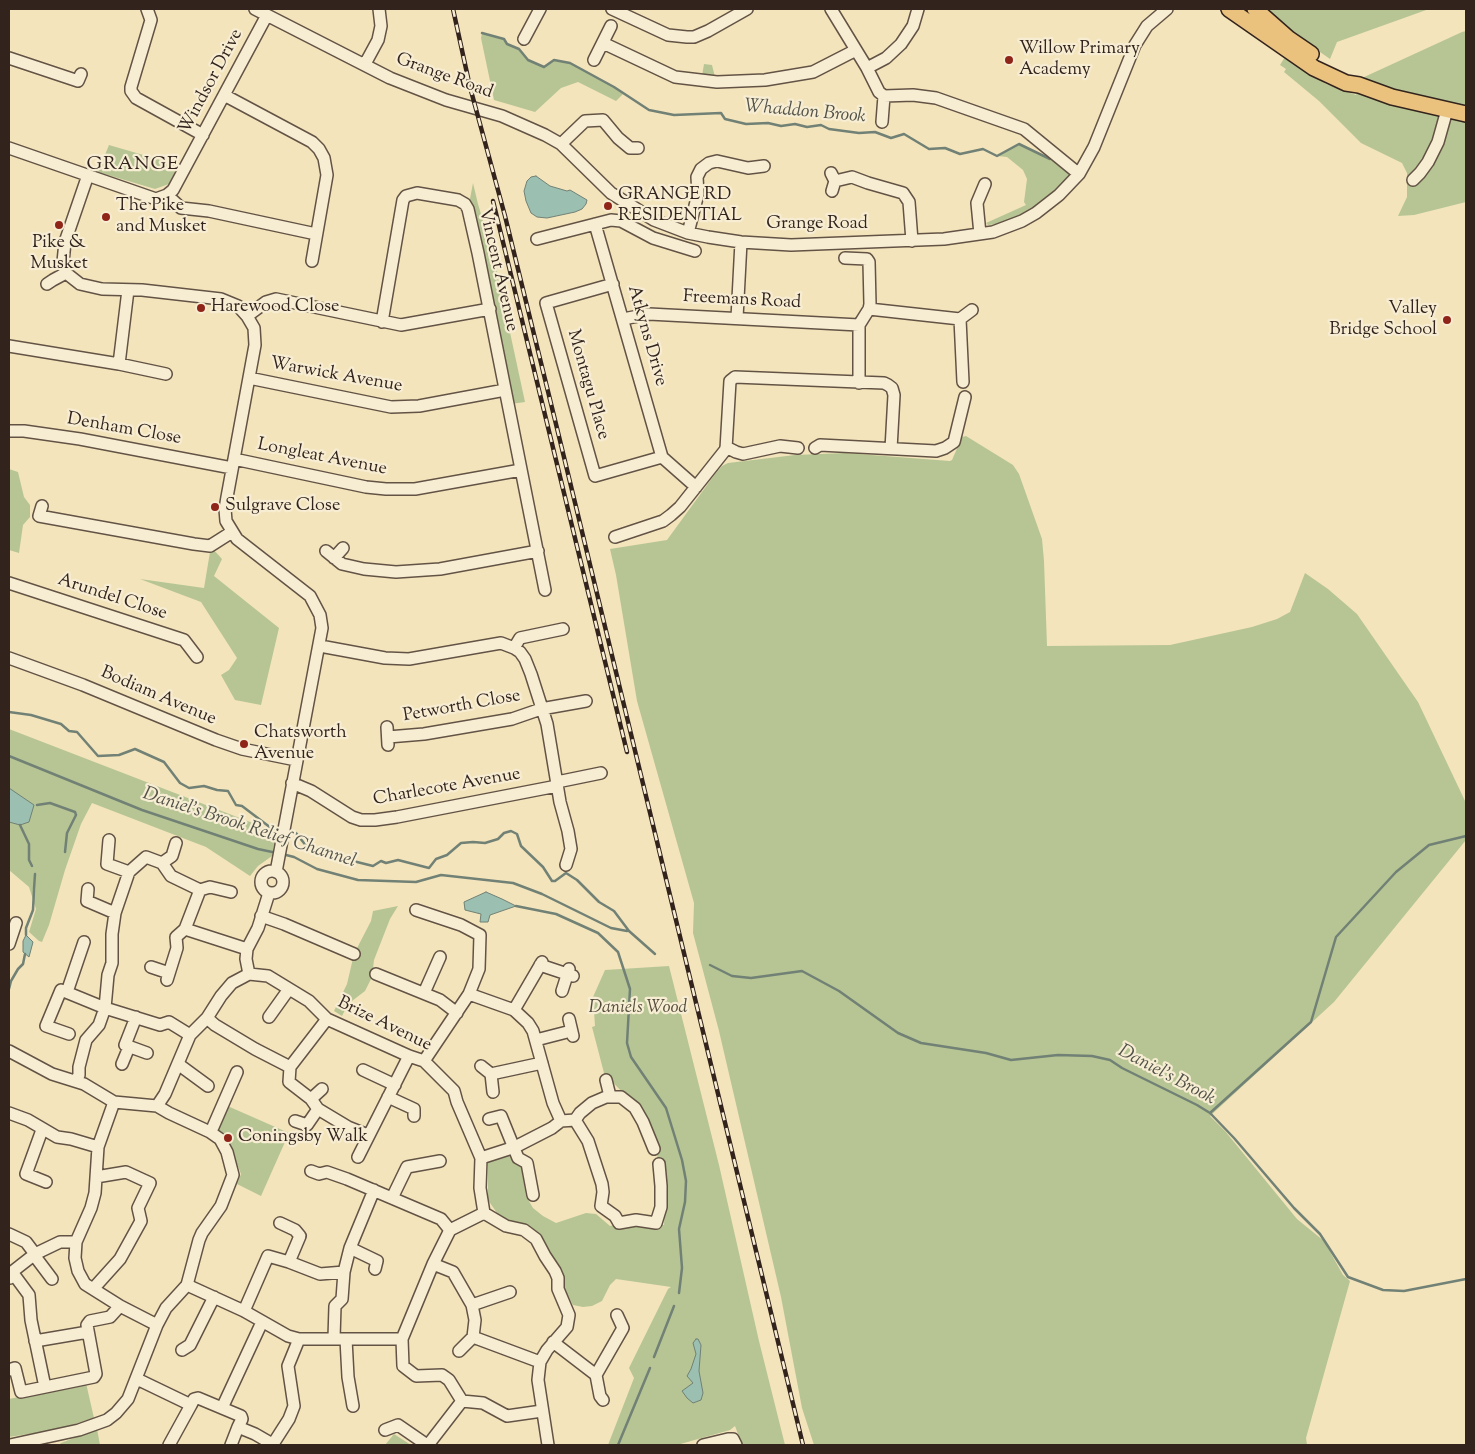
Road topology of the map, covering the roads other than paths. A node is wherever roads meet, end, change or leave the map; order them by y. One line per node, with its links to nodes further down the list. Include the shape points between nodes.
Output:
1 (147, 9): 29 (street, via 151,20 131,91 136,98)
2 (255, 9): 13 (street, Grange Road)
3 (379, 9): 21 (street, via 381,26 378,40)
4 (540, 9): 15 (street)
5 (612, 9): 6 (street, via 668,35 687,38 708,31)
6 (747, 9)
7 (831, 9): 18 (street)
8 (918, 9): 22 (street, via 901,44 886,58)
9 (1167, 9): 12 (street, Grange Road)
10 (1228, 9): 17 (main road)
11 (1255, 9): 17 (main road)
12 (1154, 13): 34 (street, Grange Road, via 1135,45 1094,147)
13 (267, 15): 21 (street, Grange Road); 24 (street, Windsor Drive)
14 (611, 26): 16 (street)
15 (524, 39)
16 (603, 43): 18 (street, via 675,77 717,82 765,80 813,72); 20 (street)
17 (1286, 43): 26 (main road, via 1314,68 1346,83)
18 (856, 50): 22 (street)
19 (9, 58): 23 (street, via 78,82)
20 (594, 60)
21 (365, 64): 30 (street, Grange Road, via 390,78 446,100 530,127)
22 (867, 68): 25 (street)
23 (81, 74)
24 (224, 95): 29 (street, Windsor Drive); 42 (street, via 319,148 327,175)
25 (884, 96): 28 (street); 34 (street, via 936,98 1024,129)
26 (1447, 110): 27 (main road); 36 (street, via 1438,142 1428,162)
27 (1466, 114)
28 (882, 122)
29 (203, 135): 39 (street, Windsor Drive, via 173,190)
30 (561, 144): 32 (street, via 585,121 603,120); 41 (street, Grange Road, via 611,193 654,220)
31 (9, 148): 35 (street)
32 (633, 150)
33 (764, 166): 41 (street, via 748,168 717,161 701,169)
34 (1079, 174): 43 (street, Grange Road, via 1036,213 1004,228)
35 (88, 175): 39 (street, via 156,199); 50 (street, via 65,242 63,262)
36 (1413, 180)
37 (833, 182): 45 (street, via 852,176 903,193 909,202)
38 (986, 191): 43 (street, via 977,203)
39 (167, 195): 42 (street, via 182,208)
40 (595, 224): 44 (street); 47 (street, via 621,221 652,238); 52 (street, Atkyns Drive)
41 (688, 233): 46 (street, Grange Road)
42 (316, 234): 49 (street)
43 (980, 234): 45 (street, Grange Road)
44 (537, 239)
45 (912, 241): 46 (street, Grange Road, via 791,245)
46 (740, 242): 58 (street)
47 (695, 251)
48 (845, 258): 55 (street, via 868,260)
49 (312, 261)
50 (66, 273): 51 (street); 53 (street, via 80,284)
51 (47, 284)
52 (612, 284): 60 (street, Atkyns Drive); 76 (street, Montagu Place, via 546,303 595,476)
53 (128, 290): 57 (street, via 221,299 238,306); 65 (street)
54 (490, 309): 61 (street, via 401,325); 61 (street, Vincent Avenue, via 465,204 417,193 403,200); 69 (street, Vincent Avenue)
55 (869, 309): 59 (street); 62 (street)
56 (972, 310): 59 (street)
57 (247, 316): 61 (street, via 276,299); 66 (street, via 255,336)
58 (737, 318): 60 (street, Freemans Road, via 649,314); 62 (street, Freemans Road)
59 (960, 318): 67 (street)
60 (623, 319): 76 (street, Atkyns Drive)
61 (382, 322)
62 (859, 325): 68 (street)
63 (9, 346): 65 (street, via 22,351)
64 (169, 362): 65 (street, via 166,376)
65 (119, 364)
66 (249, 378): 69 (street, Warwick Avenue, via 391,407 420,406); 77 (street)
67 (962, 382)
68 (859, 383): 73 (street, via 732,378); 75 (street, via 884,383 894,391)
69 (505, 390): 78 (street, Vincent Avenue)
70 (965, 397): 75 (street, via 954,442 936,451)
71 (9, 431): 77 (street, Denham Close)
72 (791, 445): 73 (street, via 743,454)
73 (726, 447): 79 (street)
74 (815, 448): 75 (street, via 820,445)
75 (892, 449)
76 (662, 456): 79 (street)
77 (233, 463): 78 (street, Longleat Avenue, via 366,487 415,489); 81 (street, via 225,509 226,521)
78 (521, 470): 84 (street, Vincent Avenue)
79 (696, 486): 82 (street, via 680,507 663,521)
80 (42, 506): 81 (street, via 39,516 210,546)
81 (232, 532): 88 (street, via 310,596 322,622)
82 (615, 536)
83 (343, 548): 84 (street, via 330,555 342,564 396,572 440,569)
84 (538, 551): 86 (street, Vincent Avenue)
85 (9, 584): 90 (street, Arundel Close, via 184,640)
86 (545, 590)
87 (563, 629): 89 (street, via 520,638)
88 (320, 646): 89 (street, via 409,659 501,643); 95 (street)
89 (514, 648): 93 (street, via 525,659)
90 (196, 657)
91 (9, 658): 95 (street, Bodiam Avenue, via 216,740)
92 (586, 701): 93 (street, Petworth Close)
93 (541, 709): 94 (street, Petworth Close, via 512,719 424,734); 98 (street, via 547,724)
94 (388, 736)
95 (296, 760): 97 (street)
96 (601, 773): 98 (street, Charlecote Avenue)
97 (292, 783): 98 (street, Charlecote Avenue, via 361,820 375,820); 109 (street, via 278,861 261,880 269,893)
98 (557, 784): 102 (street, via 568,831 570,850)
99 (109, 840): 103 (street, via 107,864)
100 (176, 843): 101 (street, via 172,856)
101 (162, 863): 103 (street, via 146,856); 105 (street, via 171,876)
102 (566, 865)
103 (129, 872): 108 (street)
104 (88, 889): 108 (street, via 86,904)
105 (200, 890): 106 (street, via 210,887); 111 (street)
106 (231, 892)
107 (416, 910): 124 (street, via 486,935 479,969)
108 (115, 913): 125 (street)
109 (262, 916): 114 (street); 115 (street)
110 (16, 923): 113 (street)
111 (185, 929): 114 (street); 117 (street, via 176,938 177,948 170,972)
112 (84, 942): 122 (street)
113 (9, 944)
114 (247, 949): 118 (street)
115 (354, 954)
116 (440, 957): 123 (street)
117 (151, 967)
118 (249, 974): 120 (street, Brize Avenue, via 268,976); 130 (street, via 232,983)
119 (376, 974): 123 (street)
120 (289, 989): 129 (street); 131 (street, Brize Avenue, via 309,1001)
121 (562, 991): 126 (street, via 570,973 541,964)
122 (67, 992): 125 (street); 133 (street, via 60,990 46,1026)
123 (424, 993): 127 (street)
124 (469, 994): 126 (street); 127 (street)
125 (105, 1008): 128 (street); 152 (street, via 99,1025 86,1040)
126 (514, 1010): 135 (street, via 528,1023)
127 (457, 1012): 142 (street)
128 (136, 1017): 134 (street, via 160,1026 169,1022); 136 (street, via 124,1045)
129 (269, 1017)
130 (207, 1018): 134 (street); 147 (street)
131 (327, 1019): 139 (street, Brize Avenue); 147 (street)
132 (569, 1019): 135 (street, via 572,1034)
133 (69, 1034)
134 (190, 1035): 145 (street)
135 (536, 1040): 143 (street)
136 (129, 1047): 138 (street); 144 (street)
137 (9, 1051): 140 (street)
138 (147, 1053)
139 (408, 1056): 142 (street, Brize Avenue); 154 (street)
140 (21, 1058): 141 (street); 152 (street, via 52,1074)
141 (9, 1059)
142 (424, 1061): 176 (street, Brize Avenue, via 454,1091)
143 (542, 1063): 150 (street); 166 (street)
144 (122, 1064)
145 (178, 1064): 153 (street); 161 (street)
146 (481, 1066): 150 (street)
147 (290, 1067): 159 (street, via 289,1082)
148 (363, 1070): 154 (street)
149 (236, 1072): 170 (street)
150 (491, 1074): 156 (street)
151 (606, 1080): 157 (street)
152 (76, 1081): 160 (street)
153 (207, 1082)
154 (395, 1085): 158 (street)
155 (322, 1089): 159 (street)
156 (493, 1092)
157 (610, 1096): 167 (street, via 592,1103); 174 (street, via 621,1097 635,1108)
158 (388, 1097): 164 (street, via 414,1109); 171 (street)
159 (311, 1099): 162 (street)
160 (114, 1102): 161 (street); 172 (street)
161 (157, 1106): 170 (street)
162 (318, 1109): 168 (street, via 307,1129); 171 (street, via 348,1128)
163 (9, 1113): 169 (street)
164 (414, 1116)
165 (489, 1119): 173 (street, via 501,1116)
166 (561, 1120): 167 (street); 173 (street)
167 (575, 1120): 178 (street, via 588,1141 602,1184 601,1206 619,1223 636,1220 656,1223 661,1207)
168 (295, 1121)
169 (42, 1130): 172 (street); 181 (street, via 26,1174)
170 (210, 1132): 198 (street, via 224,1145 233,1175 221,1206 199,1240)
171 (368, 1135): 175 (street)
172 (98, 1147): 180 (street)
173 (515, 1147): 176 (street); 183 (street, via 518,1158 527,1163)
174 (654, 1148)
175 (358, 1157)
176 (481, 1158): 185 (street, Brize Avenue, via 480,1188)
177 (440, 1161): 184 (street, via 407,1167)
178 (658, 1164)
179 (311, 1171): 182 (street, via 327,1172)
180 (96, 1177): 189 (street, via 91,1208); 199 (street, via 126,1172 150,1183 138,1208 141,1221 120,1259)
181 (46, 1182)
182 (374, 1190): 184 (street); 190 (street)
183 (533, 1195)
184 (392, 1198): 187 (street, via 441,1219)
185 (484, 1213): 187 (street); 214 (street, via 506,1226 524,1230 536,1239 555,1270 569,1321)
186 (280, 1223): 192 (street, via 300,1236)
187 (450, 1230): 193 (street)
188 (9, 1234): 191 (street, via 26,1242)
189 (76, 1242): 191 (street, via 60,1242); 199 (street, via 78,1271 85,1284)
190 (350, 1248): 194 (street, via 378,1261); 195 (street)
191 (35, 1254): 196 (street); 197 (street)
192 (289, 1262): 195 (street, via 320,1274); 204 (street, via 268,1256)
193 (433, 1264): 203 (street, via 453,1272); 212 (street)
194 (375, 1269)
195 (344, 1272): 211 (street, via 342,1299 335,1306)
196 (10, 1276): 213 (street, via 29,1295 30,1320)
197 (52, 1279)
198 (188, 1285): 201 (street); 207 (street, via 171,1302)
199 (93, 1289): 202 (street)
200 (510, 1292): 203 (street)
201 (214, 1297): 204 (street); 215 (street, via 190,1345)
202 (120, 1306): 207 (street); 208 (street, via 110,1317 90,1321)
203 (472, 1306): 209 (street, via 475,1320)
204 (244, 1311): 206 (street)
205 (617, 1315): 219 (street, via 629,1329)
206 (262, 1322): 210 (street); 226 (street)
207 (157, 1325): 220 (street)
208 (88, 1332): 213 (street); 221 (street, via 94,1377)
209 (473, 1337): 216 (street); 217 (street)
210 (299, 1339): 211 (street); 234 (street, via 288,1366 294,1406)
211 (340, 1339): 212 (street); 225 (street)
212 (402, 1339): 223 (street, via 403,1366 416,1376 442,1375 449,1380)
213 (36, 1341): 221 (street)
214 (553, 1342): 217 (street); 219 (street)
215 (182, 1350)
216 (459, 1351)
217 (540, 1362): 227 (street, via 538,1380)
218 (9, 1370): 221 (street, via 16,1368 21,1392)
219 (596, 1375): 222 (street)
220 (137, 1380): 224 (street); 230 (street, via 128,1400 107,1420)
221 (45, 1387)
222 (603, 1400)
223 (462, 1402): 227 (street, via 483,1403 507,1416); 235 (street)
224 (191, 1405): 226 (street, via 198,1398); 232 (street)
225 (353, 1406)
226 (222, 1408): 228 (street, via 241,1416)
227 (542, 1411): 236 (street)
228 (238, 1427): 233 (street); 234 (street)
229 (385, 1430): 235 (street, via 398,1425)
230 (48, 1442): 231 (street)
231 (10, 1445)
232 (169, 1445)
233 (230, 1445)
234 (274, 1445)
235 (428, 1445)
236 (548, 1445)
237 (702, 1445): 238 (street, via 728,1439 733,1439)
238 (736, 1445)

